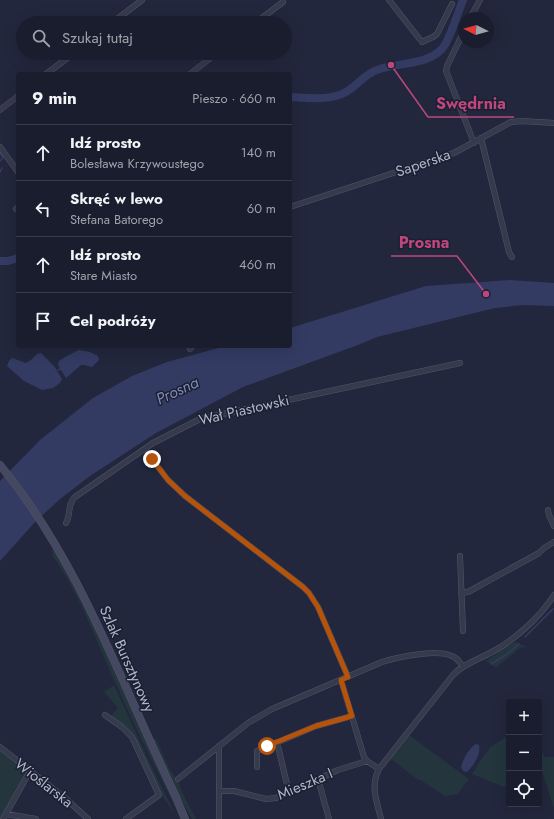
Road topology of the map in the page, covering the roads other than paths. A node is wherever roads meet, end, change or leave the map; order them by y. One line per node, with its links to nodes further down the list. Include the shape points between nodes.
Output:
1 (142, 0): 7 (street)
2 (390, 0): 5 (street, via 422,42 437,34)
3 (480, 0): 6 (street)
4 (283, 2): 8 (street)
5 (452, 4)
6 (473, 12)
7 (121, 16)
8 (264, 16)
9 (458, 43): 18 (street, via 446,71)
10 (65, 60): 12 (street)
11 (208, 60): 13 (street)
12 (49, 72)
13 (193, 72)
14 (16, 98): 15 (street)
15 (0, 110)
16 (554, 123): 17 (street, Saperska, via 516,121)
17 (481, 138): 18 (street, Saperska); 22 (street)
18 (474, 142): 21 (street, Saperska, via 454,153)
19 (0, 147): 20 (street)
20 (16, 169)
21 (292, 206)
22 (512, 257)
23 (460, 363): 27 (street, Wał Piastowski, via 200,419 153,443 75,497 71,502)
24 (148, 454): 35 (street, via 168,480 185,496 309,593 318,607)
25 (1, 466): 50 (main road, Szlak Bursztynowy, via 50,534 73,575)
26 (548, 510): 28 (street)
27 (66, 523)
28 (554, 526)
29 (554, 542): 31 (street, via 534,556 468,592)
30 (460, 556): 31 (street)
31 (461, 593): 33 (street)
32 (554, 595): 34 (street, via 529,625 500,648)
33 (463, 631)
34 (463, 666): 35 (street, via 454,656 410,655 394,658); 44 (street, via 452,675)
35 (348, 677): 36 (street)
36 (341, 680): 38 (street); 40 (street, via 272,709 248,723)
37 (105, 715): 55 (street, via 132,737 159,795)
38 (352, 716): 39 (street, via 316,726); 42 (street)
39 (277, 742): 43 (street, via 257,751); 49 (street)
40 (219, 746): 46 (street); 48 (street)
41 (0, 747): 45 (street, Wioślarska)
42 (367, 761): 44 (street); 47 (street, Mieszka I)
43 (257, 767)
44 (378, 769): 60 (street, via 374,790)
45 (30, 771): 51 (street); 54 (street, Wioślarska)
46 (178, 779)
47 (318, 779): 49 (street, Mieszka I); 59 (street)
48 (219, 791): 49 (street, Mieszka I, via 234,791 266,799); 58 (street)
49 (289, 793)
50 (175, 795): 56 (main road, Szlak Bursztynowy); 57 (main road, Szlak Bursztynowy)
51 (6, 814): 52 (street); 53 (street)
52 (3, 819)
53 (36, 819)
54 (88, 819)
55 (126, 819)
56 (185, 819)
57 (190, 819)
58 (219, 819)
59 (329, 819)
60 (381, 819)

